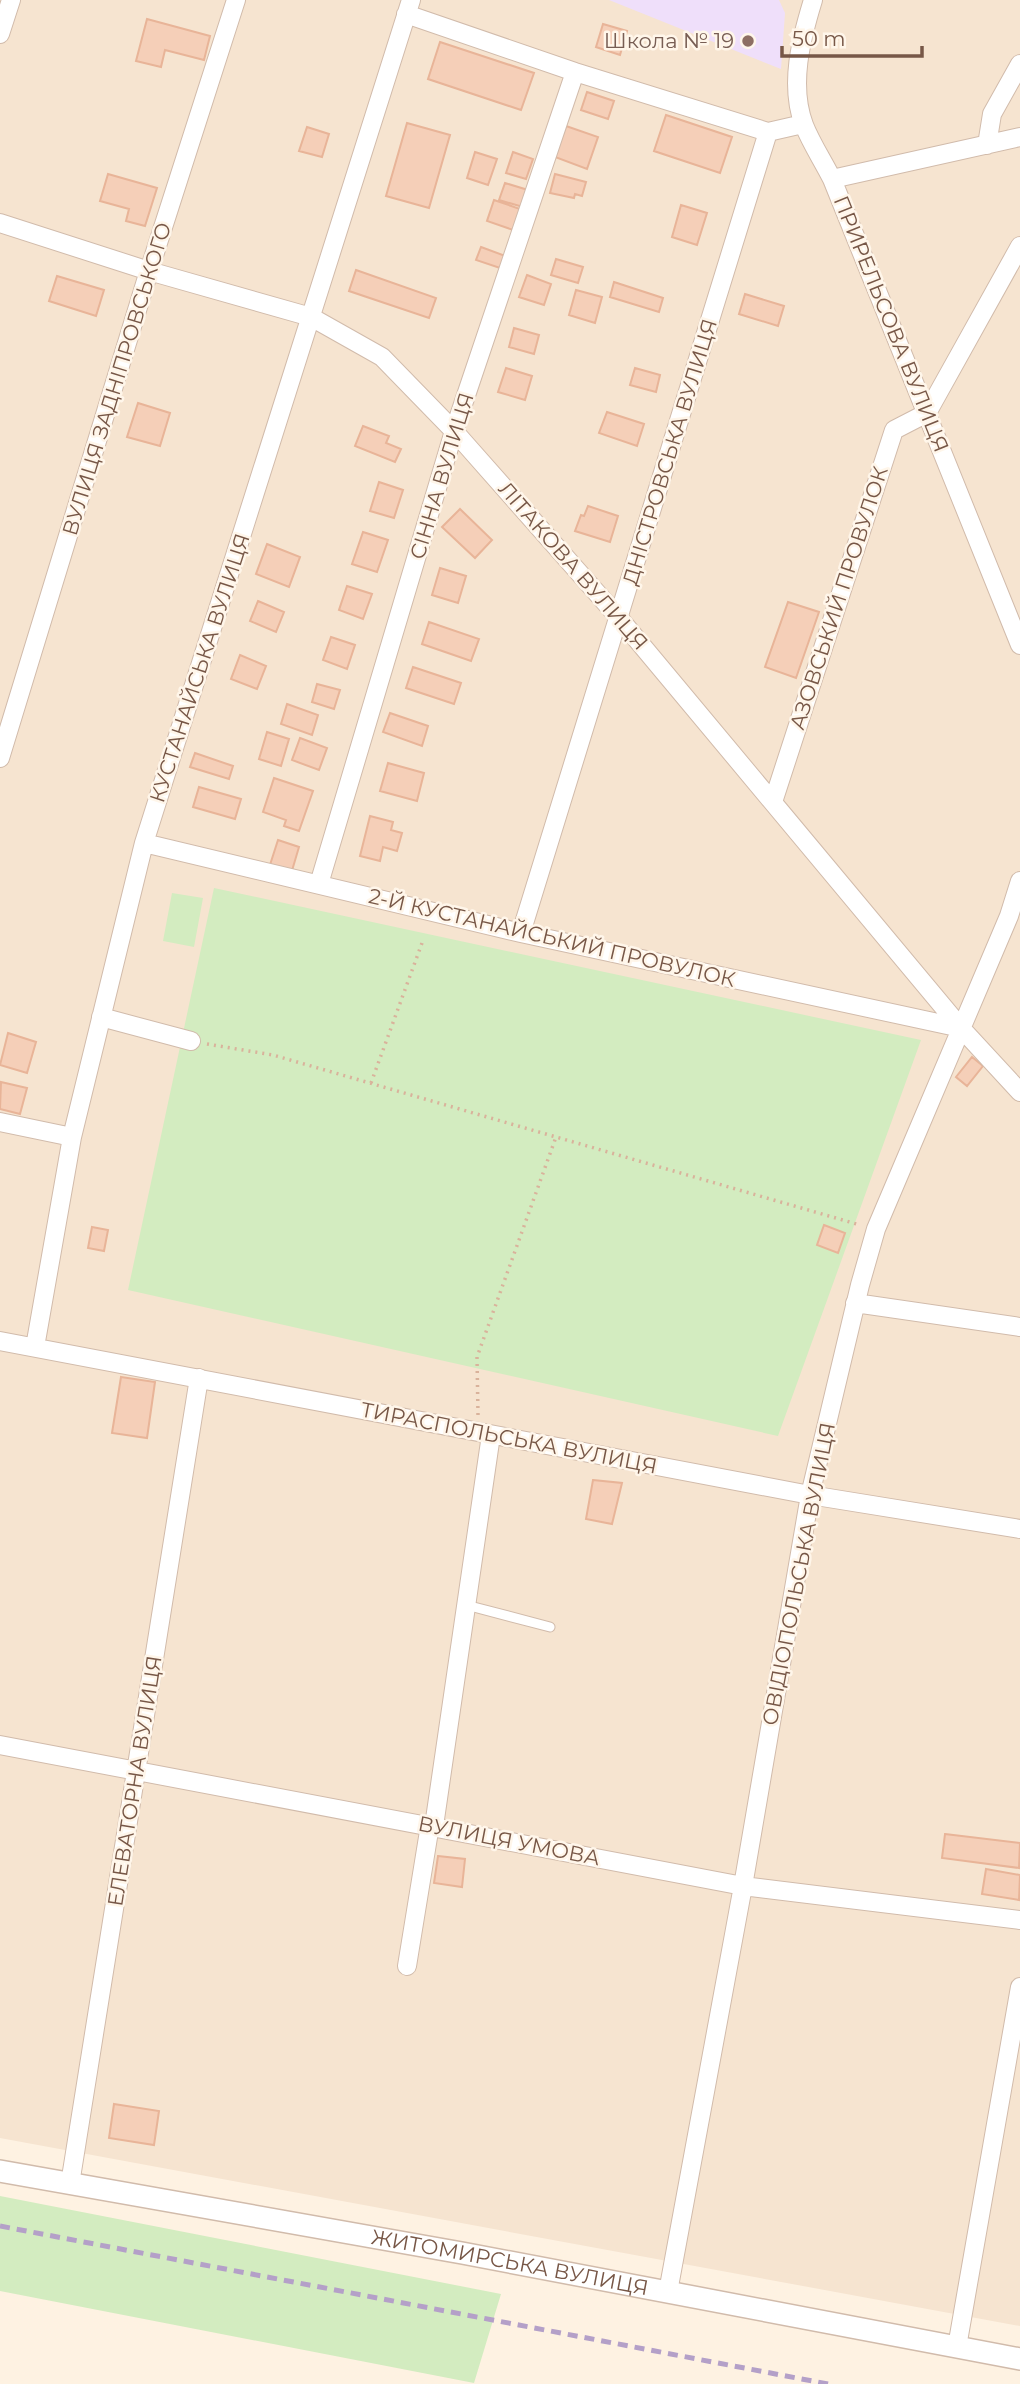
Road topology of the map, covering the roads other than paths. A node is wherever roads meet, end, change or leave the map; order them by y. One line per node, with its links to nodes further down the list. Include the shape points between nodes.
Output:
1 (11, 0): 5 (street)
2 (236, 0): 15 (street, ВУЛИЦЯ ЗАДНІПРОВСЬКОГО)
3 (813, 0): 8 (street, ПРИРЕЛЬСОВА ВУЛИЦЯ, via 796,78)
4 (409, 7): 7 (street); 16 (street, КУСТАНАЙСЬКА ВУЛИЦЯ)
5 (0, 34)
6 (1020, 64): 11 (street, via 992,114)
7 (575, 72): 9 (street); 18 (street, СІННА ВУЛИЦЯ)
8 (803, 124): 9 (street); 12 (street, ПРИРЕЛЬСОВА ВУЛИЦЯ)
9 (768, 132): 19 (street, ДНІСТРОВСЬКА ВУЛИЦЯ)
10 (1020, 137): 11 (street)
11 (987, 145): 12 (street)
12 (832, 179): 17 (street, ПРИРЕЛЬСОВА ВУЛИЦЯ)
13 (0, 223): 15 (street, ЛІТАКОВА ВУЛИЦЯ)
14 (1020, 246): 17 (street)
15 (149, 271): 16 (street, ЛІТАКОВА ВУЛИЦЯ); 21 (street, ВУЛИЦЯ ЗАДНІПРОВСЬКОГО)
16 (311, 317): 18 (street, ЛІТАКОВА ВУЛИЦЯ, via 382,357); 23 (street, КУСТАНАЙСЬКА ВУЛИЦЯ)
17 (927, 413): 20 (street, ПРИРЕЛЬСОВА ВУЛИЦЯ); 22 (street, АЗОВСЬКИЙ ПРОВУЛОК, via 894,430)
18 (454, 431): 19 (street, ЛІТАКОВА ВУЛИЦЯ); 25 (street, СІННА ВУЛИЦЯ)
19 (619, 618): 22 (street, ЛІТАКОВА ВУЛИЦЯ); 26 (street, ДНІСТРОВСЬКА ВУЛИЦЯ)
20 (1020, 645)
21 (0, 758)
22 (772, 802): 28 (street, ЛІТАКОВА ВУЛИЦЯ)
23 (144, 843): 25 (street, 2-Й КУСТАНАЙСЬКИЙ ПРОВУЛОК); 27 (street, КУСТАНАЙСЬКА ВУЛИЦЯ)
24 (1020, 881): 28 (street, ОВІДІОПОЛЬСЬКА ВУЛИЦЯ)
25 (319, 884): 26 (street, 2-Й КУСТАНАЙСЬКИЙ ПРОВУЛОК)
26 (521, 933): 28 (street, 2-Й КУСТАНАЙСЬКИЙ ПРОВУЛОК)
27 (101, 1017): 29 (street); 32 (street, КУСТАНАЙСЬКА ВУЛИЦЯ)
28 (961, 1028): 30 (street, ЛІТАКОВА ВУЛИЦЯ); 33 (street, ОВІДІОПОЛЬСЬКА ВУЛИЦЯ, via 876,1229)
29 (191, 1041)
30 (1020, 1092)
31 (0, 1122): 32 (street)
32 (72, 1137): 36 (street, КУСТАНАЙСЬКА ВУЛИЦЯ)
33 (855, 1303): 34 (street); 39 (street, ОВІДІОПОЛЬСЬКА ВУЛИЦЯ)
34 (1020, 1327)
35 (0, 1341): 36 (street, ТИРАСПОЛЬСЬКА ВУЛИЦЯ)
36 (35, 1347): 37 (street, ТИРАСПОЛЬСЬКА ВУЛИЦЯ)
37 (199, 1378): 38 (street, ТИРАСПОЛЬСЬКА ВУЛИЦЯ); 44 (street, ЕЛЕВАТОРНА ВУЛИЦЯ)
38 (485, 1434): 39 (street, ТИРАСПОЛЬСЬКА ВУЛИЦЯ); 41 (street)
39 (810, 1495): 40 (street, ТИРАСПОЛЬСЬКА ВУЛИЦЯ); 46 (street, ОВІДІОПОЛЬСЬКА ВУЛИЦЯ)
40 (1020, 1529)
41 (466, 1605): 42 (lane); 45 (street)
42 (550, 1627)
43 (0, 1745): 44 (street, ВУЛИЦЯ УМОВА)
44 (137, 1770): 45 (street, ВУЛИЦЯ УМОВА); 51 (street, ЕЛЕВАТОРНА ВУЛИЦЯ)
45 (432, 1826): 46 (street, ВУЛИЦЯ УМОВА); 48 (street)
46 (743, 1886): 47 (street, ВУЛИЦЯ УМОВА); 52 (street, ОВІДІОПОЛЬСЬКА ВУЛИЦЯ)
47 (1020, 1920)
48 (407, 1966)
49 (1020, 1987): 53 (street)
50 (0, 2171): 51 (street, ЖИТОМИРСЬКА ВУЛИЦЯ)
51 (69, 2184): 52 (street, ЖИТОМИРСЬКА ВУЛИЦЯ)
52 (668, 2292): 53 (street, ЖИТОМИРСЬКА ВУЛИЦЯ)
53 (957, 2347): 54 (street, ЖИТОМИРСЬКА ВУЛИЦЯ)
54 (1020, 2359)

